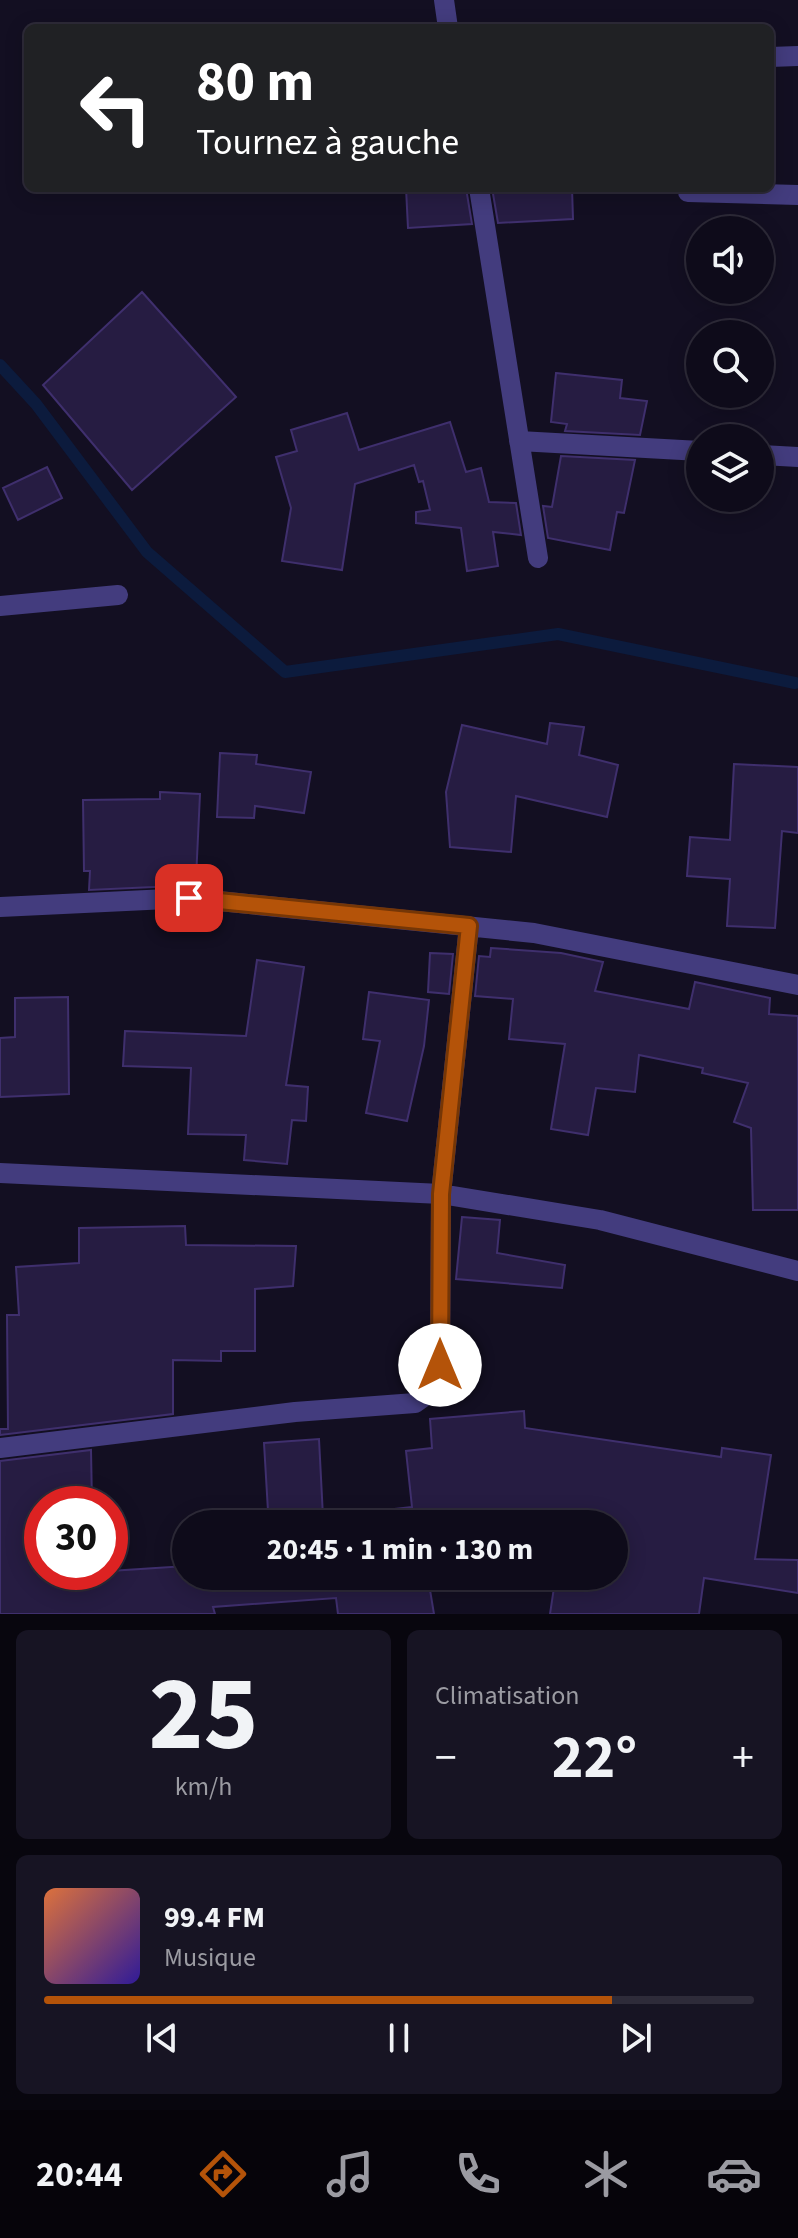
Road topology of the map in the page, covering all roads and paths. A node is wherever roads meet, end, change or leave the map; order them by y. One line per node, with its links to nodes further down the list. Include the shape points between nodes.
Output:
1 (444, 0): 2 (street)
2 (447, 24)
3 (798, 56): 4 (street)
4 (774, 57)
5 (480, 192): 8 (street)
6 (688, 192): 7 (street)
7 (798, 195)
8 (519, 441): 9 (street); 12 (street)
9 (686, 450)
10 (774, 456): 11 (street)
11 (798, 457)
12 (538, 558)
13 (118, 595): 14 (street)
14 (0, 606)
15 (0, 907): 16 (street, via 189,898)
16 (469, 926): 17 (street, via 534,933); 19 (street)
17 (798, 985)
18 (0, 1173): 19 (street)
19 (441, 1194): 20 (street, via 600,1220); 21 (street, via 440,1365 429,1393 415,1403)
20 (798, 1271)
21 (0, 1448)

